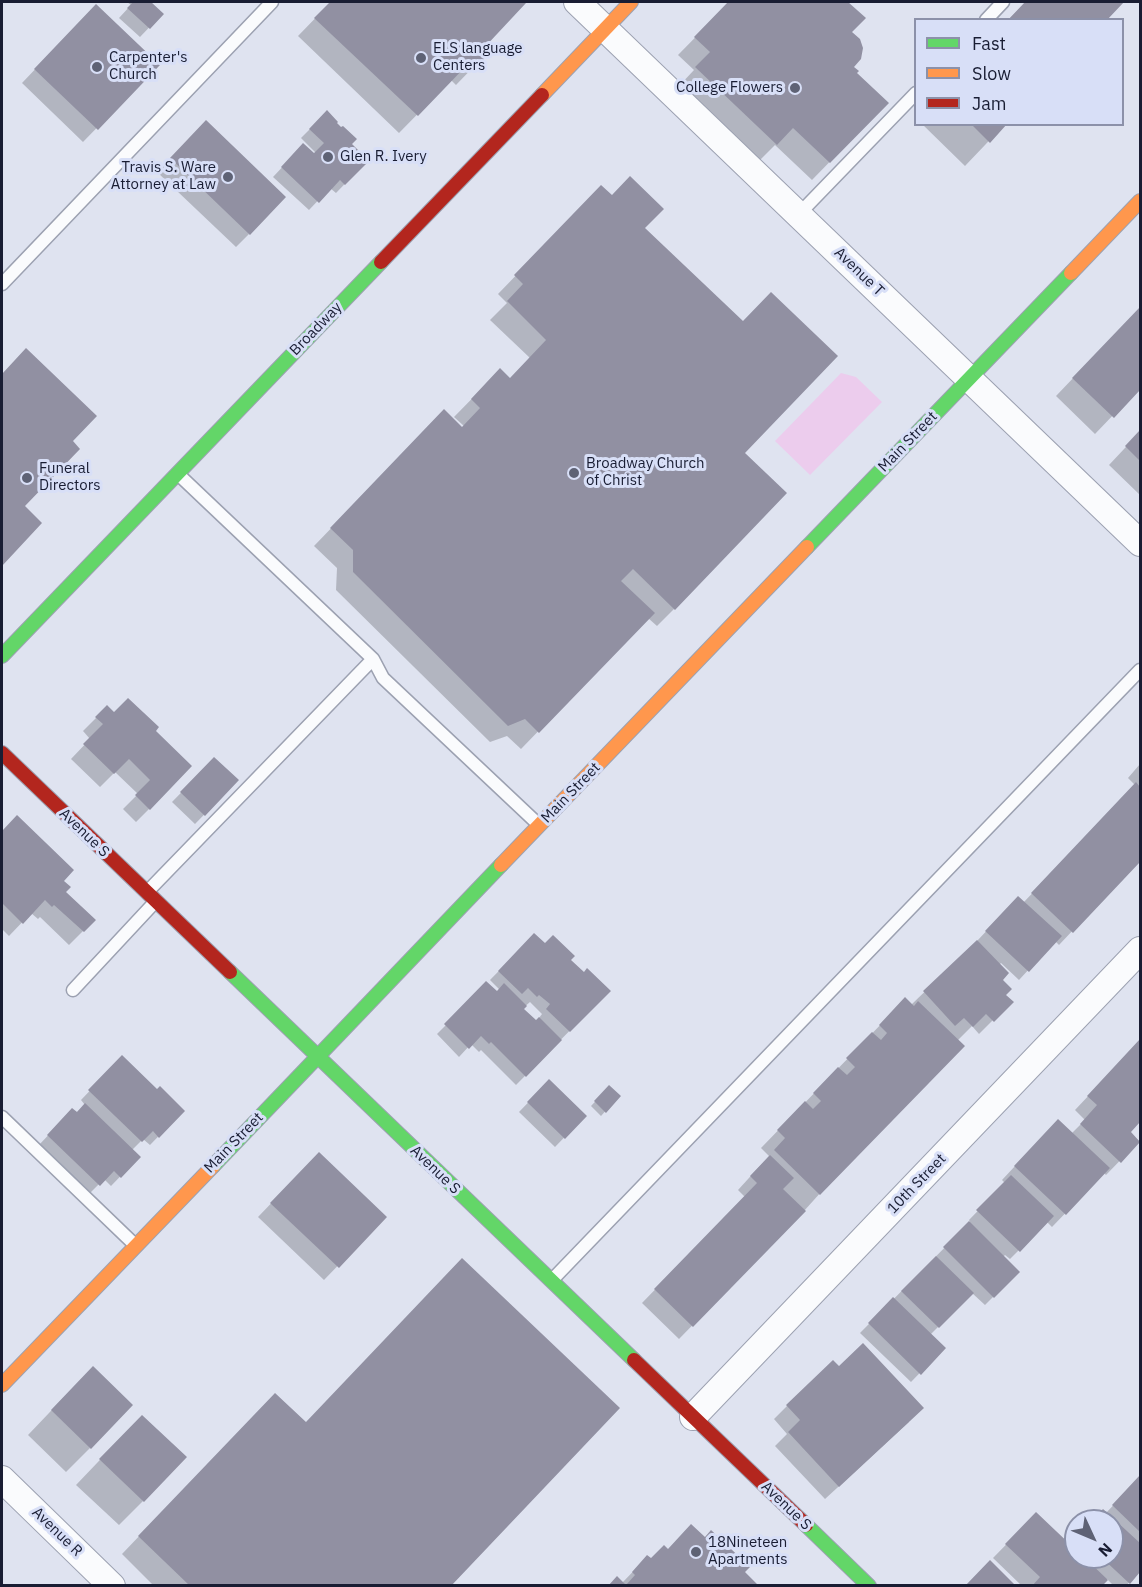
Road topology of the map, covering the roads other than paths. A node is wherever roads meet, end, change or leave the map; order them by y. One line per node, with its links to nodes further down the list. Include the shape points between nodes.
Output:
1 (272, 2): 10 (lane)
2 (577, 2): 6 (street, Avenue T)
3 (631, 2): 6 (street, Broadway)
4 (1003, 2): 5 (lane)
5 (988, 18)
6 (605, 28): 9 (street, Avenue T); 12 (street, Broadway)
7 (914, 94): 9 (lane)
8 (1140, 201): 11 (street, Main Street)
9 (799, 214): 11 (street, Avenue T)
10 (2, 284)
11 (970, 378): 13 (street, Avenue T); 18 (street, Main Street)
12 (177, 473): 14 (street, Broadway); 15 (lane)
13 (1140, 543)
14 (2, 656)
15 (373, 659): 18 (lane, via 383,678); 19 (lane)
16 (1140, 670): 25 (lane)
17 (2, 753): 19 (street, Avenue S)
18 (540, 826): 22 (street, Main Street)
19 (151, 897): 21 (lane); 22 (street, Avenue S)
20 (1140, 950): 27 (street, 10th Street)
21 (74, 990)
22 (317, 1057): 24 (street, Main Street); 25 (street, Avenue S)
23 (2, 1117): 24 (lane)
24 (136, 1246): 26 (street, Main Street)
25 (550, 1281): 27 (street, Avenue S)
26 (2, 1385)
27 (693, 1417): 30 (street, Avenue S)
28 (2, 1479): 29 (street, Avenue R)
29 (112, 1586)
30 (869, 1586)

